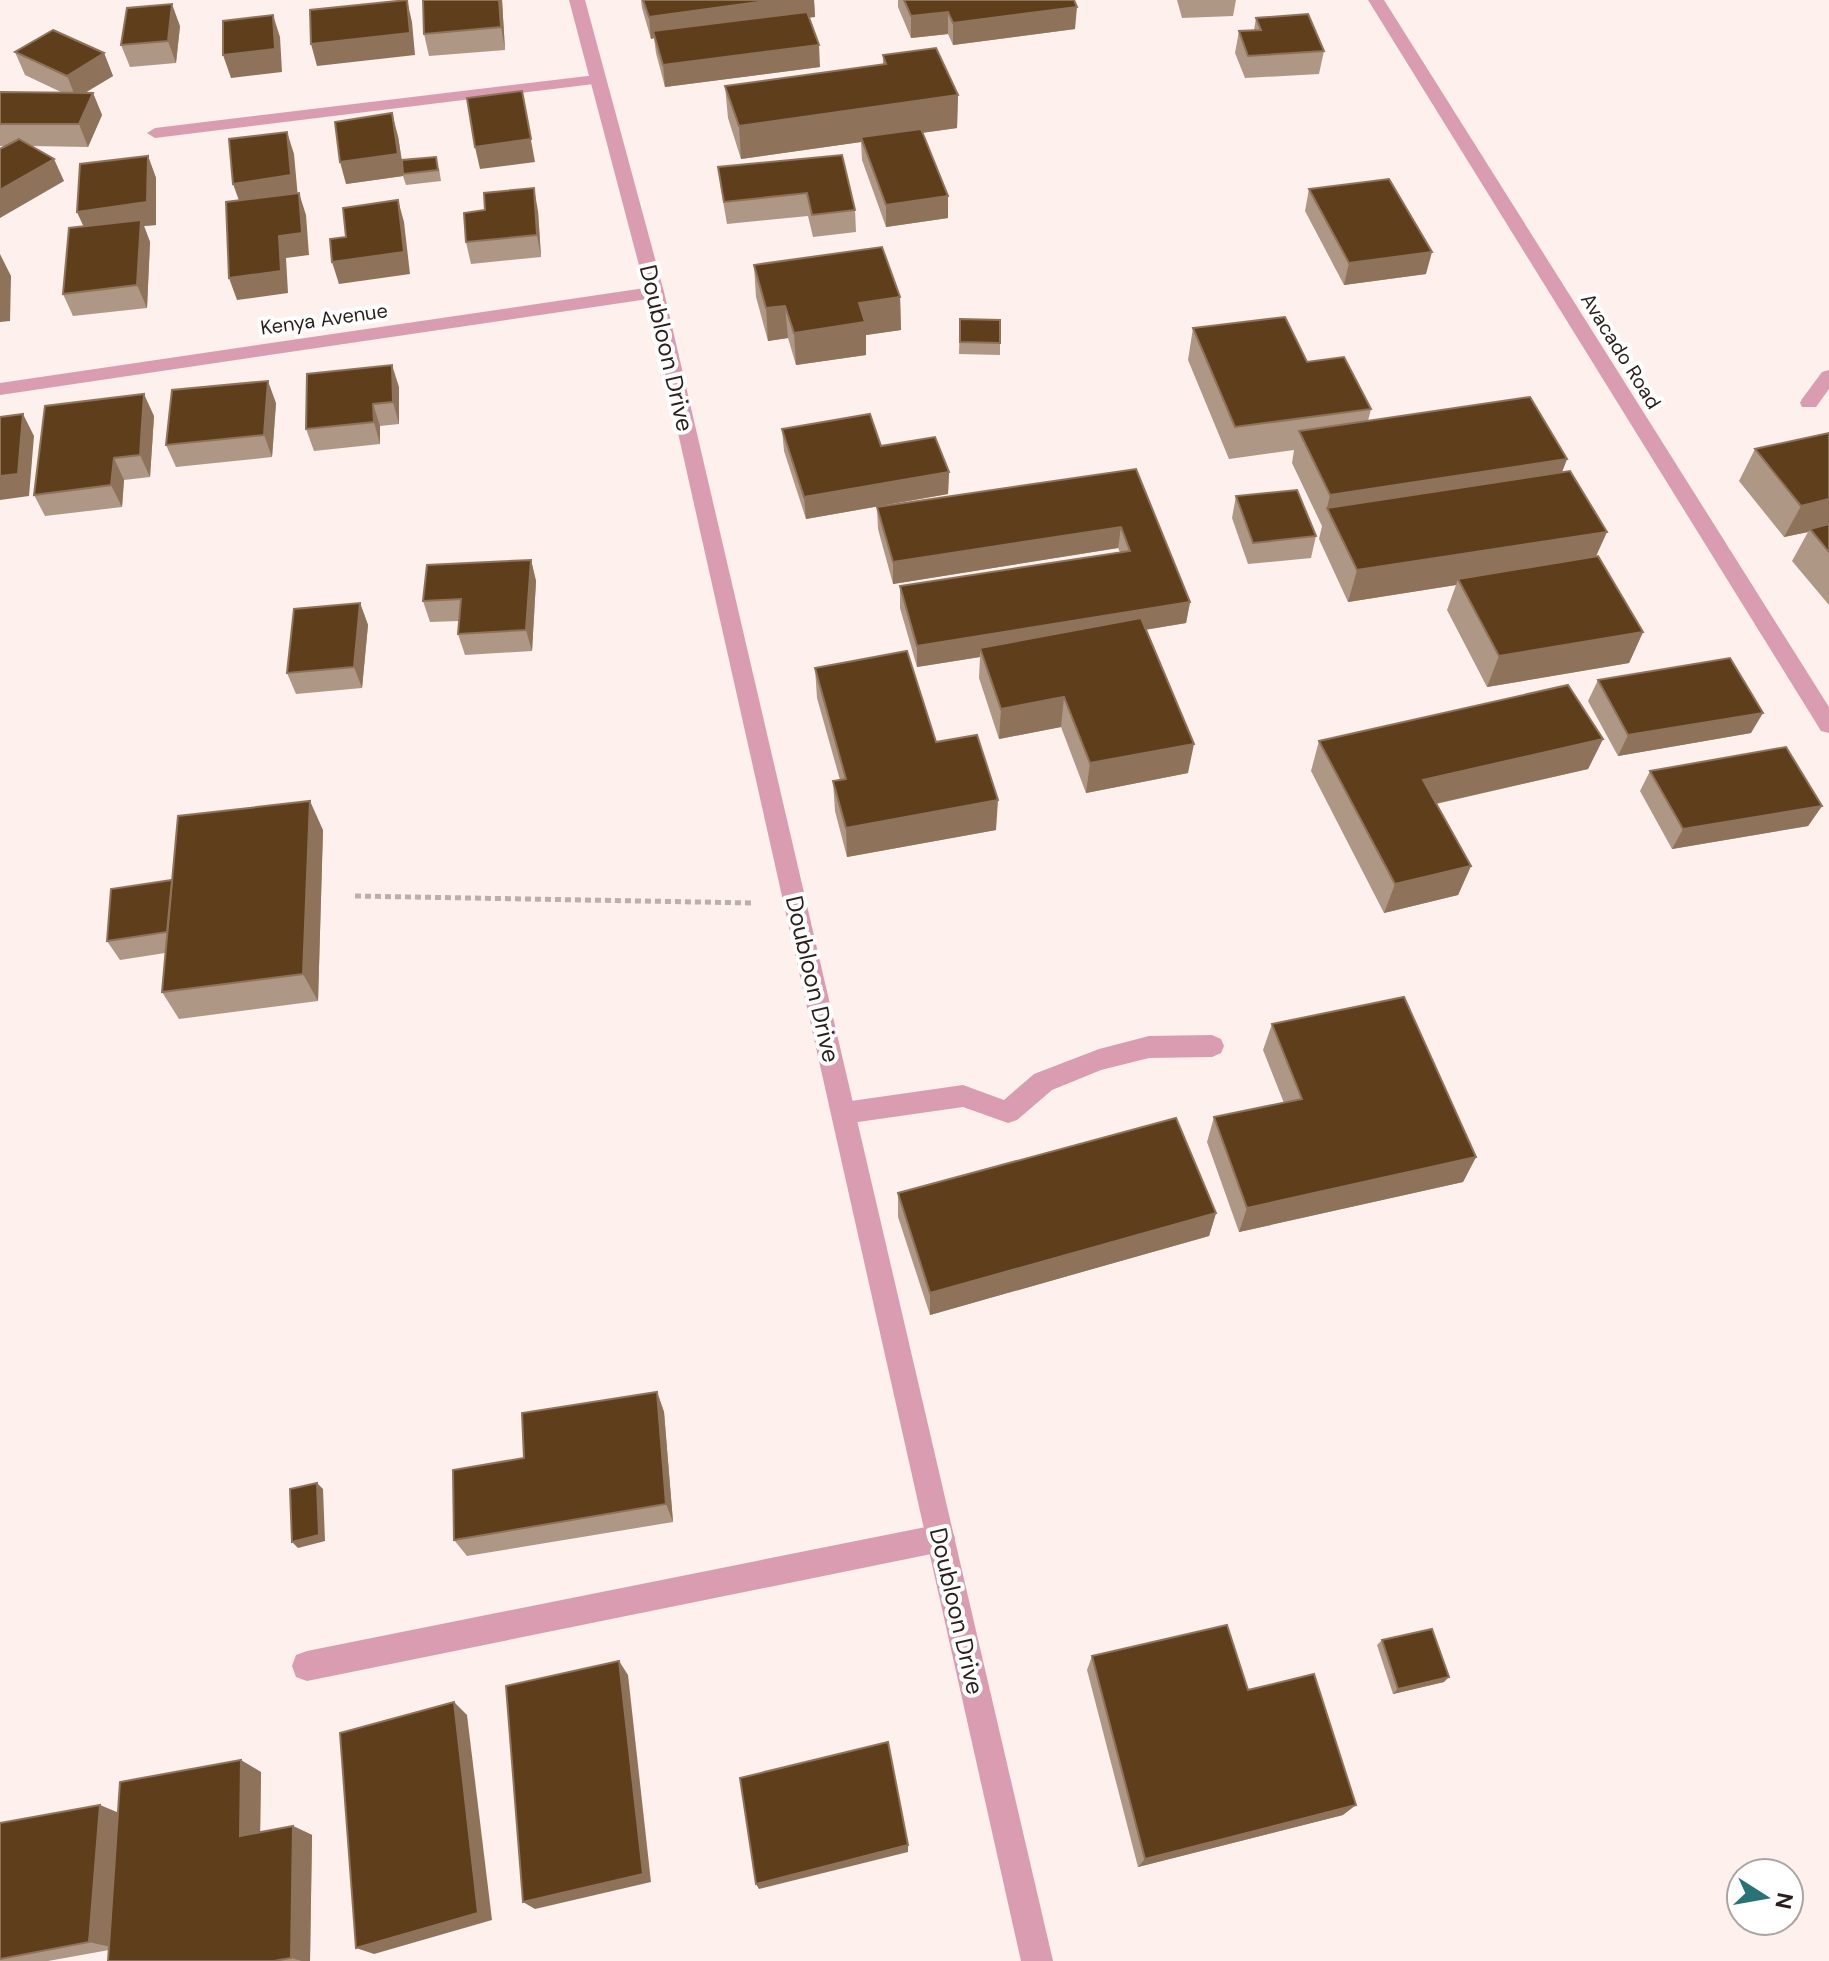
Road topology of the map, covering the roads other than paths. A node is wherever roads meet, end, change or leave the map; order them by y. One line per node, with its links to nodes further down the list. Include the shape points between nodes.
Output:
1 (577, 0): 3 (street, Doubloon Drive)
2 (1376, 0): 9 (street, Avacado Road)
3 (596, 80): 4 (street); 5 (street, Doubloon Drive)
4 (155, 133)
5 (655, 292): 7 (street, Kenya Avenue); 11 (street, Doubloon Drive)
6 (1829, 376): 8 (street)
7 (0, 389)
8 (1809, 403)
9 (1829, 725)
10 (1212, 1046): 11 (street, via 1149,1047 1099,1060 1043,1082 1008,1112 963,1096)
11 (844, 1113): 12 (street, Doubloon Drive)
12 (941, 1538): 13 (street); 14 (street, Doubloon Drive)
13 (307, 1666)
14 (1037, 1961)

